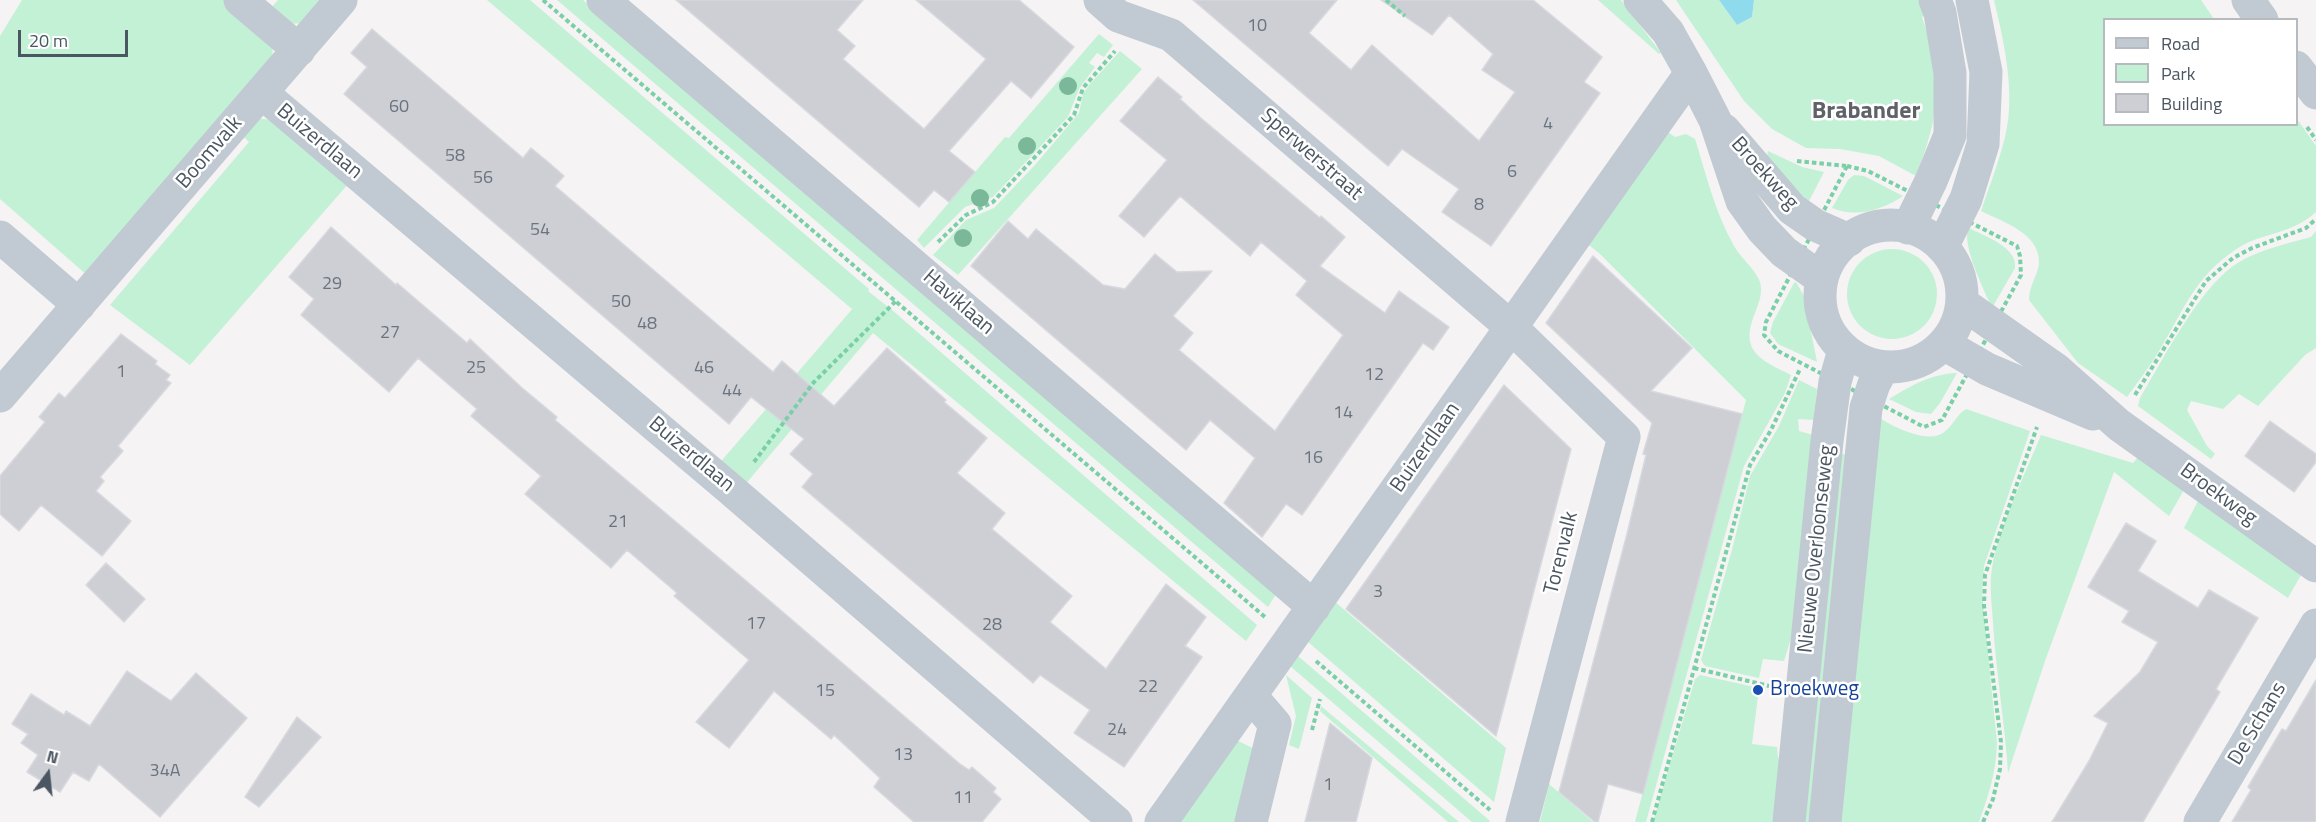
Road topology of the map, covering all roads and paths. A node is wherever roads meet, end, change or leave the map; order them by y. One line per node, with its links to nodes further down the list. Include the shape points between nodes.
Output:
1 (240, 0): 14 (street)
2 (341, 0): 14 (street, Boomvalk)
3 (543, 0): 30 (path)
4 (603, 0): 47 (street, Haviklaan)
5 (1100, 0): 13 (street, Sperwerstraat, via 1119,16)
6 (1386, 0): 11 (path)
7 (1640, 0): 16 (street, Broekweg, via 1668,32)
8 (1935, 0): 20 (street, via 1950,73 1950,135)
9 (1972, 0): 21 (street, via 1986,72 1983,144)
10 (2248, 0): 12 (street)
11 (1405, 16)
12 (2261, 18)
13 (1140, 24): 28 (path, via 1083,88 1074,115 993,202 966,214); 34 (street, Sperwerstraat, via 1171,34)
14 (299, 50): 17 (street, Boomvalk)
15 (2298, 70): 18 (street)
16 (1691, 73): 19 (street, Broekweg); 34 (street, Buizerdlaan)
17 (261, 93): 32 (street, Boomvalk); 45 (street, Buizerdlaan)
18 (2316, 93)
19 (1714, 120): 23 (street, Broekweg, via 1792,209); 29 (street, Broekweg, via 1742,201 1762,229)
20 (1923, 198): 21 (path); 23 (path, via 1868,171 1847,166); 24 (street)
21 (1958, 218): 27 (street); 33 (path, via 2017,246 2021,275)
22 (2316, 219): 44 (path, via 2307,228 2233,258 2206,281)
23 (1815, 225): 26 (street, Broekweg); 29 (path)
24 (1908, 228): 26 (street, via 1869,229); 27 (street, via 1926,234)
25 (0, 237): 32 (street)
26 (1849, 240): 29 (street)
27 (1942, 247): 31 (street, via 1957,270)
28 (932, 248)
29 (1809, 271): 36 (street, via 1822,314); 38 (path, via 1766,322 1764,335 1778,351)
30 (896, 301): 45 (path, via 814,382 753,463); 49 (path)
31 (1962, 303): 33 (street, Broekweg); 35 (street, via 1958,322)
32 (79, 305): 41 (street, Boomvalk)
33 (1993, 326): 37 (path); 44 (street, Broekweg, via 2057,370)
34 (1511, 327): 47 (street, Buizerdlaan); 53 (street, Torenvalk, via 1624,437)
35 (1944, 344): 37 (street, Broekweg); 39 (street, via 1929,357 1907,366)
36 (1844, 350): 39 (street); 40 (street, Nieuwe Overloonseweg)
37 (1975, 361): 42 (path, via 1942,420 1924,427); 44 (street, Broekweg)
38 (1803, 364): 40 (path); 50 (path, via 1750,465)
39 (1883, 367): 42 (street, Nieuwe Overloonseweg)
40 (1835, 382): 42 (path); 58 (street, Nieuwe Overloonseweg)
41 (0, 396)
42 (1868, 399): 59 (street, Nieuwe Overloonseweg)
43 (2041, 417): 60 (path, via 1985,575 1984,606 2001,742 2000,769)
44 (2120, 425): 46 (street, Broekweg)
45 (729, 488): 54 (street, Buizerdlaan)
46 (2316, 566)
47 (1314, 607): 49 (street, Buizerdlaan)
48 (2316, 625): 61 (street, De Schans)
49 (1290, 639): 52 (street, Buizerdlaan); 53 (path)
50 (1694, 668): 51 (path); 57 (path)
51 (1780, 688)
52 (1251, 696): 55 (street, Buizerdlaan); 56 (street, via 1275,724)
53 (1509, 818)
54 (1116, 822)
55 (1161, 822)
56 (1251, 822)
57 (1652, 822)
58 (1789, 822)
59 (1825, 822)
60 (1983, 822)
61 (2200, 822)

